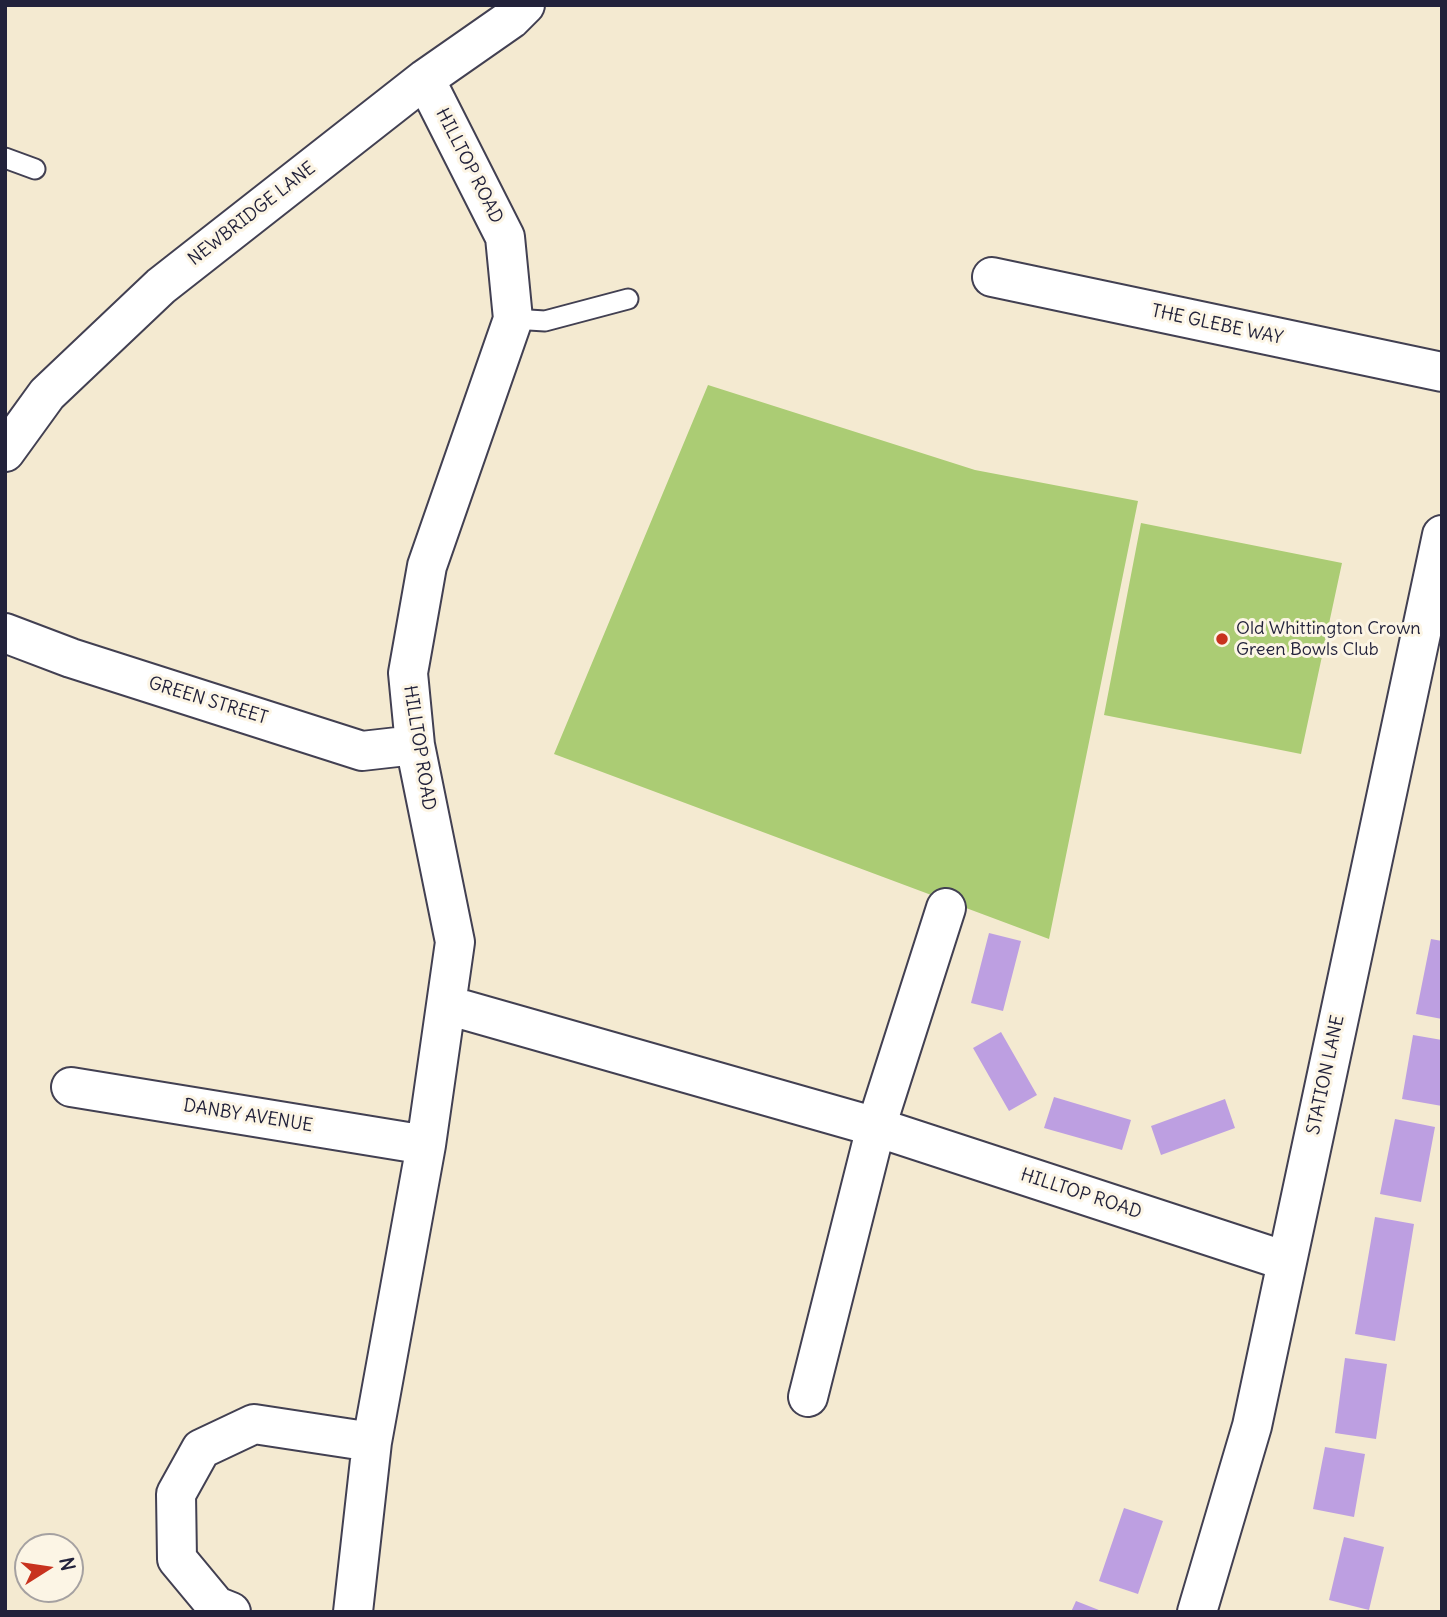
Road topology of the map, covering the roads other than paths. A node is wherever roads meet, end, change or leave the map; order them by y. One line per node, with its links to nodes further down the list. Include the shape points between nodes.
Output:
1 (525, 5): 2 (street, NEWBRIDGE LANE)
2 (425, 79): 7 (street, HILLTOP ROAD, via 505,236); 9 (street, NEWBRIDGE LANE, via 161,286 47,394)
3 (5, 158): 4 (lane)
4 (35, 169)
5 (992, 277): 8 (street, THE GLEBE WAY)
6 (628, 299): 7 (lane, via 545,321)
7 (513, 319): 12 (street, HILLTOP ROAD, via 427,566 408,673)
8 (1442, 372)
9 (5, 452)
10 (1442, 534): 18 (street, STATION LANE)
11 (5, 633): 12 (street, GREEN STREET, via 362,751)
12 (415, 746): 14 (street, HILLTOP ROAD, via 455,942)
13 (946, 908): 16 (street)
14 (447, 1004): 16 (street, HILLTOP ROAD); 17 (street)
15 (71, 1087): 17 (street, DANBY AVENUE)
16 (876, 1127): 18 (street, HILLTOP ROAD); 19 (street)
17 (426, 1145): 20 (street)
18 (1286, 1261): 23 (street, STATION LANE, via 1252,1426)
19 (808, 1397)
20 (372, 1442): 21 (street, via 254,1424 201,1449 176,1494 177,1559 216,1606); 22 (street)
21 (231, 1612)
22 (353, 1612)
23 (1197, 1612)

